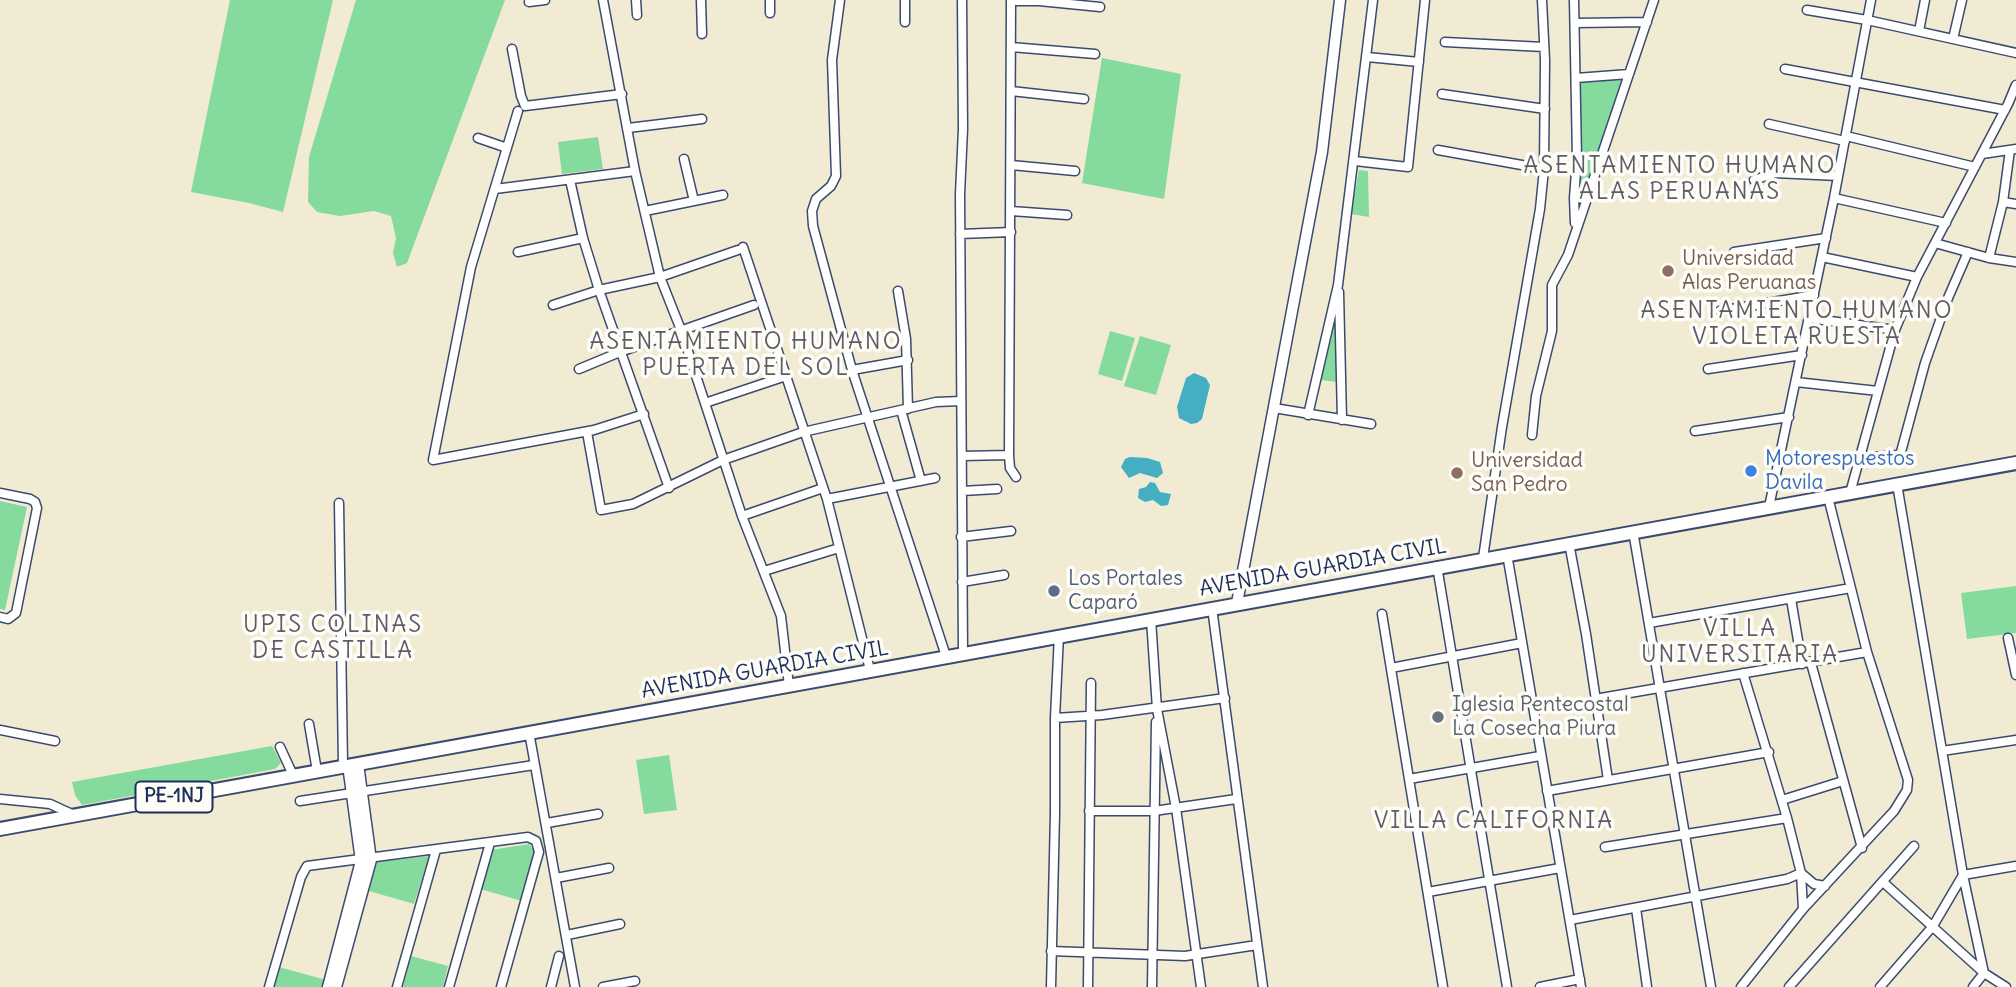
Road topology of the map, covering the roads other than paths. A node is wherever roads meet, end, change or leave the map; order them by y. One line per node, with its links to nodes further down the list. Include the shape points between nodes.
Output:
1 (545, 0): 19 (street)
2 (603, 0): 45 (street)
3 (636, 0): 23 (street)
4 (701, 0): 29 (street)
5 (770, 0): 22 (street)
6 (840, 0): 109 (street, via 832,60 836,176 812,211)
7 (905, 0): 25 (street)
8 (962, 0): 82 (street)
9 (1340, 0): 115 (street, via 1322,152)
10 (1373, 0): 37 (street)
11 (1425, 0): 38 (street)
12 (1542, 0): 33 (street)
13 (1574, 0): 27 (street)
14 (1654, 0): 26 (street)
15 (1871, 0): 24 (street)
16 (1925, 0): 28 (street)
17 (1962, 0): 30 (street)
18 (1011, 1): 20 (street); 32 (street)
19 (529, 2)
20 (1100, 7)
21 (1807, 9): 24 (street)
22 (770, 13)
23 (638, 15)
24 (1867, 20): 28 (street); 42 (street)
25 (905, 22)
26 (1647, 22): 27 (street); 40 (street)
27 (1575, 23): 41 (street)
28 (1919, 31): 30 (street)
29 (702, 34)
30 (1953, 39): 36 (street)
31 (1445, 41): 33 (street)
32 (1011, 47): 35 (street); 44 (street)
33 (1544, 47): 49 (street)
34 (512, 49): 45 (street, via 525,106)
35 (1095, 54)
36 (2016, 54)
37 (1367, 57): 38 (street); 61 (street)
38 (1419, 62): 61 (street, via 1408,167)
39 (1785, 69): 42 (street)
40 (1629, 74): 41 (street); 80 (street)
41 (1576, 78): 80 (street)
42 (1857, 81): 48 (street); 55 (street)
43 (2016, 85): 48 (street)
44 (1011, 91): 47 (street); 62 (street)
45 (622, 94): 53 (street)
46 (1442, 94): 49 (street)
47 (1084, 99)
48 (2010, 106): 59 (street)
49 (1545, 109): 64 (street)
50 (518, 111): 56 (street)
51 (702, 119): 53 (street)
52 (1769, 124): 55 (street)
53 (628, 128): 65 (street)
54 (478, 138): 56 (street)
55 (1845, 139): 63 (street); 67 (street)
56 (507, 148): 70 (street)
57 (2013, 149): 59 (street); 74 (street)
58 (1438, 150): 64 (street)
59 (1982, 155): 63 (street)
60 (684, 159): 73 (street)
61 (1355, 161): 94 (street)
62 (1011, 166): 66 (street); 77 (street)
63 (1975, 167): 79 (street)
64 (1544, 169): 154 (street)
65 (635, 170): 68 (street); 76 (street)
66 (1075, 171)
67 (1838, 176): 69 (street, via 1774,173); 72 (street)
68 (570, 180): 70 (street); 83 (street)
69 (1754, 180)
70 (495, 189): 124 (street, via 471,267 433,460)
71 (723, 195): 73 (street)
72 (1834, 198): 79 (street); 84 (street)
73 (694, 201): 76 (street)
74 (2003, 202): 75 (street); 90 (street)
75 (2016, 204)
76 (645, 211): 93 (street)
77 (1011, 211): 78 (street); 81 (street)
78 (1066, 215)
79 (1946, 223): 85 (street)
80 (1576, 230): 126 (street, via 1552,285 1552,331)
81 (1011, 232): 82 (street); 127 (street)
82 (960, 234): 113 (street)
83 (583, 238): 86 (street); 95 (street)
84 (1826, 238): 87 (street); 89 (street)
85 (1935, 243): 88 (street); 92 (street)
86 (518, 252)
87 (1734, 252)
88 (1968, 252): 90 (street); 129 (street, via 1925,363 1900,452)
89 (1822, 257): 92 (street); 97 (street)
90 (1989, 258): 91 (street)
91 (2016, 262)
92 (1917, 276): 103 (street)
93 (660, 277): 95 (street); 102 (street); 110 (street, via 741,248)
94 (1338, 285): 118 (street); 121 (street)
95 (599, 290): 98 (street); 104 (street)
96 (898, 291): 106 (street)
97 (1814, 295): 100 (street); 101 (street)
98 (553, 304)
99 (754, 305): 102 (street)
100 (1720, 311)
101 (1809, 318): 103 (street); 105 (street)
102 (681, 330): 104 (street); 114 (street)
103 (1895, 330): 112 (street)
104 (620, 352): 107 (street); 117 (street)
105 (1802, 355): 108 (street); 111 (street)
106 (908, 360): 109 (street); 116 (street)
107 (579, 369)
108 (1708, 369)
109 (852, 370): 119 (street)
110 (786, 376): 114 (street); 125 (street)
111 (1796, 382): 112 (street); 120 (street)
112 (1878, 391): 129 (street)
113 (961, 401): 116 (street); 128 (street)
114 (705, 403): 130 (street)
115 (1274, 408): 118 (street); 161 (street)
116 (904, 409): 119 (street); 134 (street)
117 (644, 414): 124 (street); 137 (street)
118 (1308, 415): 121 (street)
119 (868, 417): 125 (street); 136 (street)
120 (1789, 417): 123 (street); 146 (street)
121 (1342, 420): 122 (street)
122 (1371, 424)
123 (1695, 431)
124 (587, 432): 137 (street, via 601,510 633,504)
125 (803, 432): 130 (street); 138 (street)
126 (1532, 435)
127 (1009, 455): 128 (street); 132 (street)
128 (962, 456): 140 (street)
129 (1859, 458): 142 (street)
130 (723, 460): 137 (street); 147 (street)
131 (2016, 463): 135 (highway, AVENIDA GUARDIA CIVIL / PE-1NJ)
132 (1016, 477)
133 (935, 478): 134 (street)
134 (921, 481): 136 (street)
135 (1897, 484): 142 (highway, AVENIDA GUARDIA CIVIL / PE-1NJ); 193 (street)
136 (890, 486): 144 (street); 172 (street)
137 (669, 488)
138 (823, 488): 144 (street); 147 (street)
139 (997, 489): 140 (street)
140 (962, 491): 150 (street)
141 (0, 493): 164 (street, via 30,499 37,508 16,613 8,619)
142 (1850, 493): 143 (highway, AVENIDA GUARDIA CIVIL / PE-1NJ)
143 (1828, 496): 146 (highway, AVENIDA GUARDIA CIVIL / PE-1NJ); 159 (street)
144 (827, 499): 152 (street)
145 (339, 503): 196 (street)
146 (1769, 507): 149 (highway, AVENIDA GUARDIA CIVIL / PE-1NJ)
147 (741, 516): 156 (street)
148 (1011, 531): 150 (street)
149 (1633, 531): 151 (highway, AVENIDA GUARDIA CIVIL / PE-1NJ); 166 (street)
150 (961, 537): 158 (street)
151 (1569, 543): 153 (highway, AVENIDA GUARDIA CIVIL / PE-1NJ); 183 (street)
152 (839, 548): 156 (street); 176 (street)
153 (1507, 554): 154 (highway, AVENIDA GUARDIA CIVIL / PE-1NJ); 169 (street)
154 (1483, 558): 155 (highway, AVENIDA GUARDIA CIVIL / PE-1NJ)
155 (1437, 566): 161 (highway, AVENIDA GUARDIA CIVIL / PE-1NJ); 173 (street)
156 (764, 571): 180 (street, via 781,616)
157 (1004, 575): 158 (street)
158 (962, 582): 171 (street)
159 (1851, 588): 160 (street); 170 (street)
160 (1790, 599): 166 (street); 174 (street)
161 (1237, 603): 162 (highway, AVENIDA GUARDIA CIVIL / PE-1NJ)
162 (1212, 608): 165 (highway, AVENIDA GUARDIA CIVIL / PE-1NJ); 182 (street)
163 (1382, 614): 175 (street)
164 (0, 617)
165 (1151, 618): 167 (highway, AVENIDA GUARDIA CIVIL / PE-1NJ); 184 (street)
166 (1648, 623): 181 (street)
167 (1059, 635): 171 (highway, AVENIDA GUARDIA CIVIL / PE-1NJ); 186 (street)
168 (2008, 638): 178 (street)
169 (1522, 643): 173 (street); 195 (street)
170 (1867, 652): 174 (street); 223 (street, via 1908,780 1901,800)
171 (963, 653): 172 (highway, AVENIDA GUARDIA CIVIL / PE-1NJ)
172 (946, 656): 176 (highway, AVENIDA GUARDIA CIVIL / PE-1NJ)
173 (1452, 656): 175 (street); 199 (street)
174 (1806, 663): 177 (street); 204 (street)
175 (1391, 668): 202 (street)
176 (870, 670): 180 (highway, AVENIDA GUARDIA CIVIL / PE-1NJ)
177 (1743, 673): 181 (street); 194 (street)
178 (2016, 675)
179 (1091, 684): 185 (street)
180 (789, 686): 189 (highway, AVENIDA GUARDIA CIVIL / PE-1NJ)
181 (1660, 687): 183 (street); 198 (street)
182 (1225, 698): 184 (street); 208 (street)
183 (1595, 699): 203 (street)
184 (1157, 709): 185 (street); 211 (street); 213 (street)
185 (1091, 716): 186 (street); 212 (street)
186 (1055, 718): 244 (street)
187 (309, 724): 200 (street)
188 (0, 730): 191 (street)
189 (529, 732): 196 (highway, AVENIDA GUARDIA CIVIL / PE-1NJ); 197 (street)
190 (2016, 740): 193 (street)
191 (55, 741)
192 (280, 747): 201 (street)
193 (1942, 751): 230 (street)
194 (1769, 752): 198 (street); 209 (street)
195 (1541, 756): 199 (street); 205 (street)
196 (350, 765): 200 (highway, PE-1NJ); 206 (street)
197 (534, 765): 206 (street); 217 (street)
198 (1673, 768): 203 (street); 219 (street)
199 (1471, 769): 202 (street); 232 (street)
200 (317, 771): 201 (highway, PE-1NJ)
201 (293, 775): 215 (highway, PE-1NJ)
202 (1409, 779): 235 (street)
203 (1608, 780): 205 (street)
204 (1843, 781): 209 (street); 223 (street)
205 (1547, 791): 228 (street)
206 (357, 792): 210 (street); 225 (street)
207 (0, 799): 215 (street, via 50,804)
208 (1236, 799): 211 (street); 243 (street)
209 (1782, 800): 216 (street)
210 (300, 801)
211 (1176, 808): 213 (street); 246 (street)
212 (1089, 811): 213 (street); 245 (street)
213 (1154, 811): 248 (street)
214 (598, 814): 217 (street)
215 (74, 816): 218 (highway, PE-1NJ)
216 (1787, 818): 219 (street); 229 (street)
217 (547, 823): 231 (street)
218 (0, 829)
219 (1685, 835): 222 (street); 236 (street)
220 (490, 843): 224 (street); 257 (street); 258 (street, via 528,837 539,849)
221 (1914, 846): 233 (street)
222 (1605, 847)
223 (1861, 848): 234 (street)
224 (436, 850): 225 (street); 256 (street)
225 (366, 860): 253 (street, via 303,870); 254 (street); 255 (street)
226 (2016, 866): 230 (street)
227 (609, 868): 231 (street)
228 (1560, 868): 232 (street); 239 (street)
229 (1801, 873): 234 (street); 236 (street); 238 (street)
230 (1964, 875): 241 (street); 249 (street)
231 (556, 877): 242 (street)
232 (1489, 879): 235 (street); 268 (street)
233 (1883, 882): 241 (street); 272 (street)
234 (1825, 886): 238 (street)
235 (1428, 892): 267 (street)
236 (1696, 897): 237 (street); 271 (street)
237 (1636, 908): 239 (street); 270 (street)
238 (1803, 909): 252 (street)
239 (1570, 920): 251 (street)
240 (620, 923): 242 (street)
241 (1933, 926): 249 (street); 273 (street)
242 (567, 935): 260 (street)
243 (1257, 945): 246 (street); 266 (street)
244 (1051, 951): 245 (street); 262 (street)
245 (1089, 952): 248 (street); 263 (street)
246 (1197, 955): 248 (street); 265 (street)
247 (559, 956): 259 (street)
248 (1153, 956): 264 (street)
249 (1984, 973): 274 (street); 275 (street)
250 (635, 981): 261 (street)
251 (1580, 983): 269 (street)
252 (1746, 985)
253 (270, 987)
254 (328, 987)
255 (336, 987)
256 (397, 987)
257 (449, 987)
258 (501, 987)
259 (551, 987)
260 (575, 987)
261 (603, 987)
262 (1051, 987)
263 (1088, 987)
264 (1152, 987)
265 (1201, 987)
266 (1263, 987)
267 (1443, 987)
268 (1507, 987)
269 (1540, 987)
270 (1647, 987)
271 (1711, 987)
272 (1789, 987)
273 (1880, 987)
274 (1973, 987)
275 (2006, 987)

